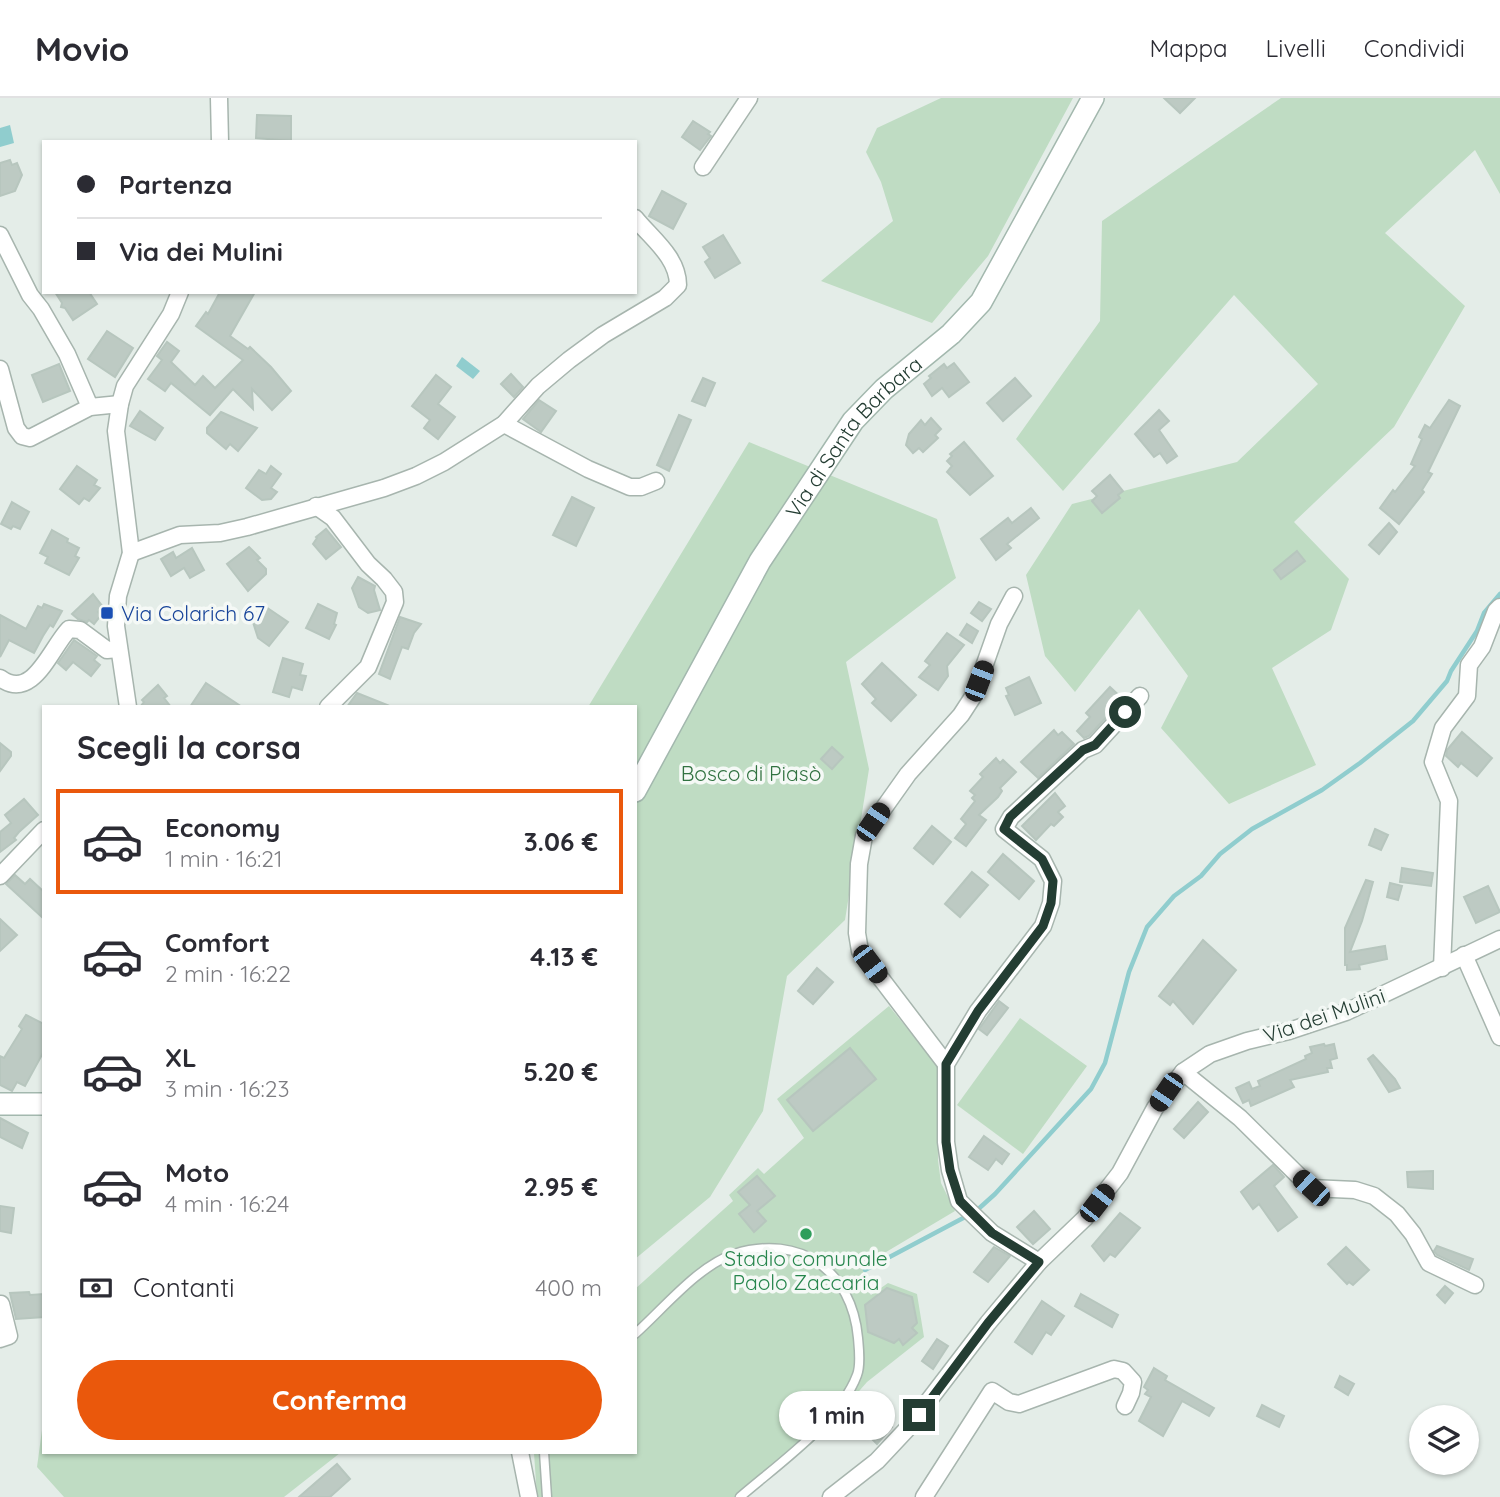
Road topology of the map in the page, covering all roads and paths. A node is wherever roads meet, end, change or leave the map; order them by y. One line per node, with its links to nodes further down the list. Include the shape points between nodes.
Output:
1 (219, 98): 4 (street)
2 (749, 98): 5 (street)
3 (1093, 98): 23 (street, Via di Santa Barbara, via 981,302 853,421 754,571)
4 (220, 140)
5 (703, 167)
6 (637, 220): 12 (street, via 669,258 678,285 559,368)
7 (0, 235): 11 (street, via 67,354)
8 (179, 294): 10 (street, via 125,386)
9 (0, 369): 11 (street, via 22,436 30,438)
10 (120, 404): 11 (street); 15 (street, via 117,439)
11 (90, 407)
12 (504, 424): 13 (street, via 630,487); 14 (street, via 416,476)
13 (656, 481)
14 (316, 506): 15 (street, via 220,533 180,535); 22 (street, via 384,579 395,602 368,667)
15 (131, 553): 18 (street, via 118,596)
16 (1014, 596): 30 (street, via 974,695 883,808 864,836 859,864 860,951)
17 (1500, 607): 28 (street, via 1469,665 1467,696 1443,728 1433,762 1449,801)
18 (118, 649): 19 (street, via 107,650 80,630 69,629 32,680 19,686); 21 (street)
19 (0, 678)
20 (1140, 696): 30 (street, via 1095,745 1083,750 1010,817 1004,829 1042,859 1053,881 1051,903 1043,926 978,1011)
21 (128, 705)
22 (330, 705)
23 (637, 787)
24 (42, 832): 25 (street)
25 (0, 876)
26 (1500, 939): 27 (street, Via dei Mulini)
27 (1464, 955): 28 (street, Via dei Mulini); 29 (street)
28 (1442, 968): 31 (street, Via dei Mulini, via 1346,1012 1210,1054)
29 (1500, 1037)
30 (946, 1064): 34 (street, via 946,1142 960,1201 992,1233)
31 (1183, 1072): 34 (street, Via dei Mulini, via 1155,1108 1120,1173 1085,1218); 35 (street, via 1240,1118 1311,1188 1355,1190 1374,1196 1397,1214 1429,1263)
32 (0, 1104): 33 (street)
33 (42, 1104)
34 (1039, 1262): 45 (street, Via dei Mulini, via 907,1429 877,1461)
35 (1475, 1284)
36 (1, 1304): 38 (street, via 9,1336)
37 (637, 1332): 44 (lane, via 709,1268 733,1254 755,1250 790,1250 812,1257 848,1295 859,1346 858,1372 848,1394 815,1433)
38 (0, 1339)
39 (1125, 1406): 46 (street, via 1133,1382 1114,1369 1019,1404 992,1391)
40 (520, 1454): 42 (street)
41 (544, 1454): 43 (lane)
42 (529, 1497)
43 (547, 1497)
44 (740, 1497)
45 (831, 1497)
46 (924, 1497)

